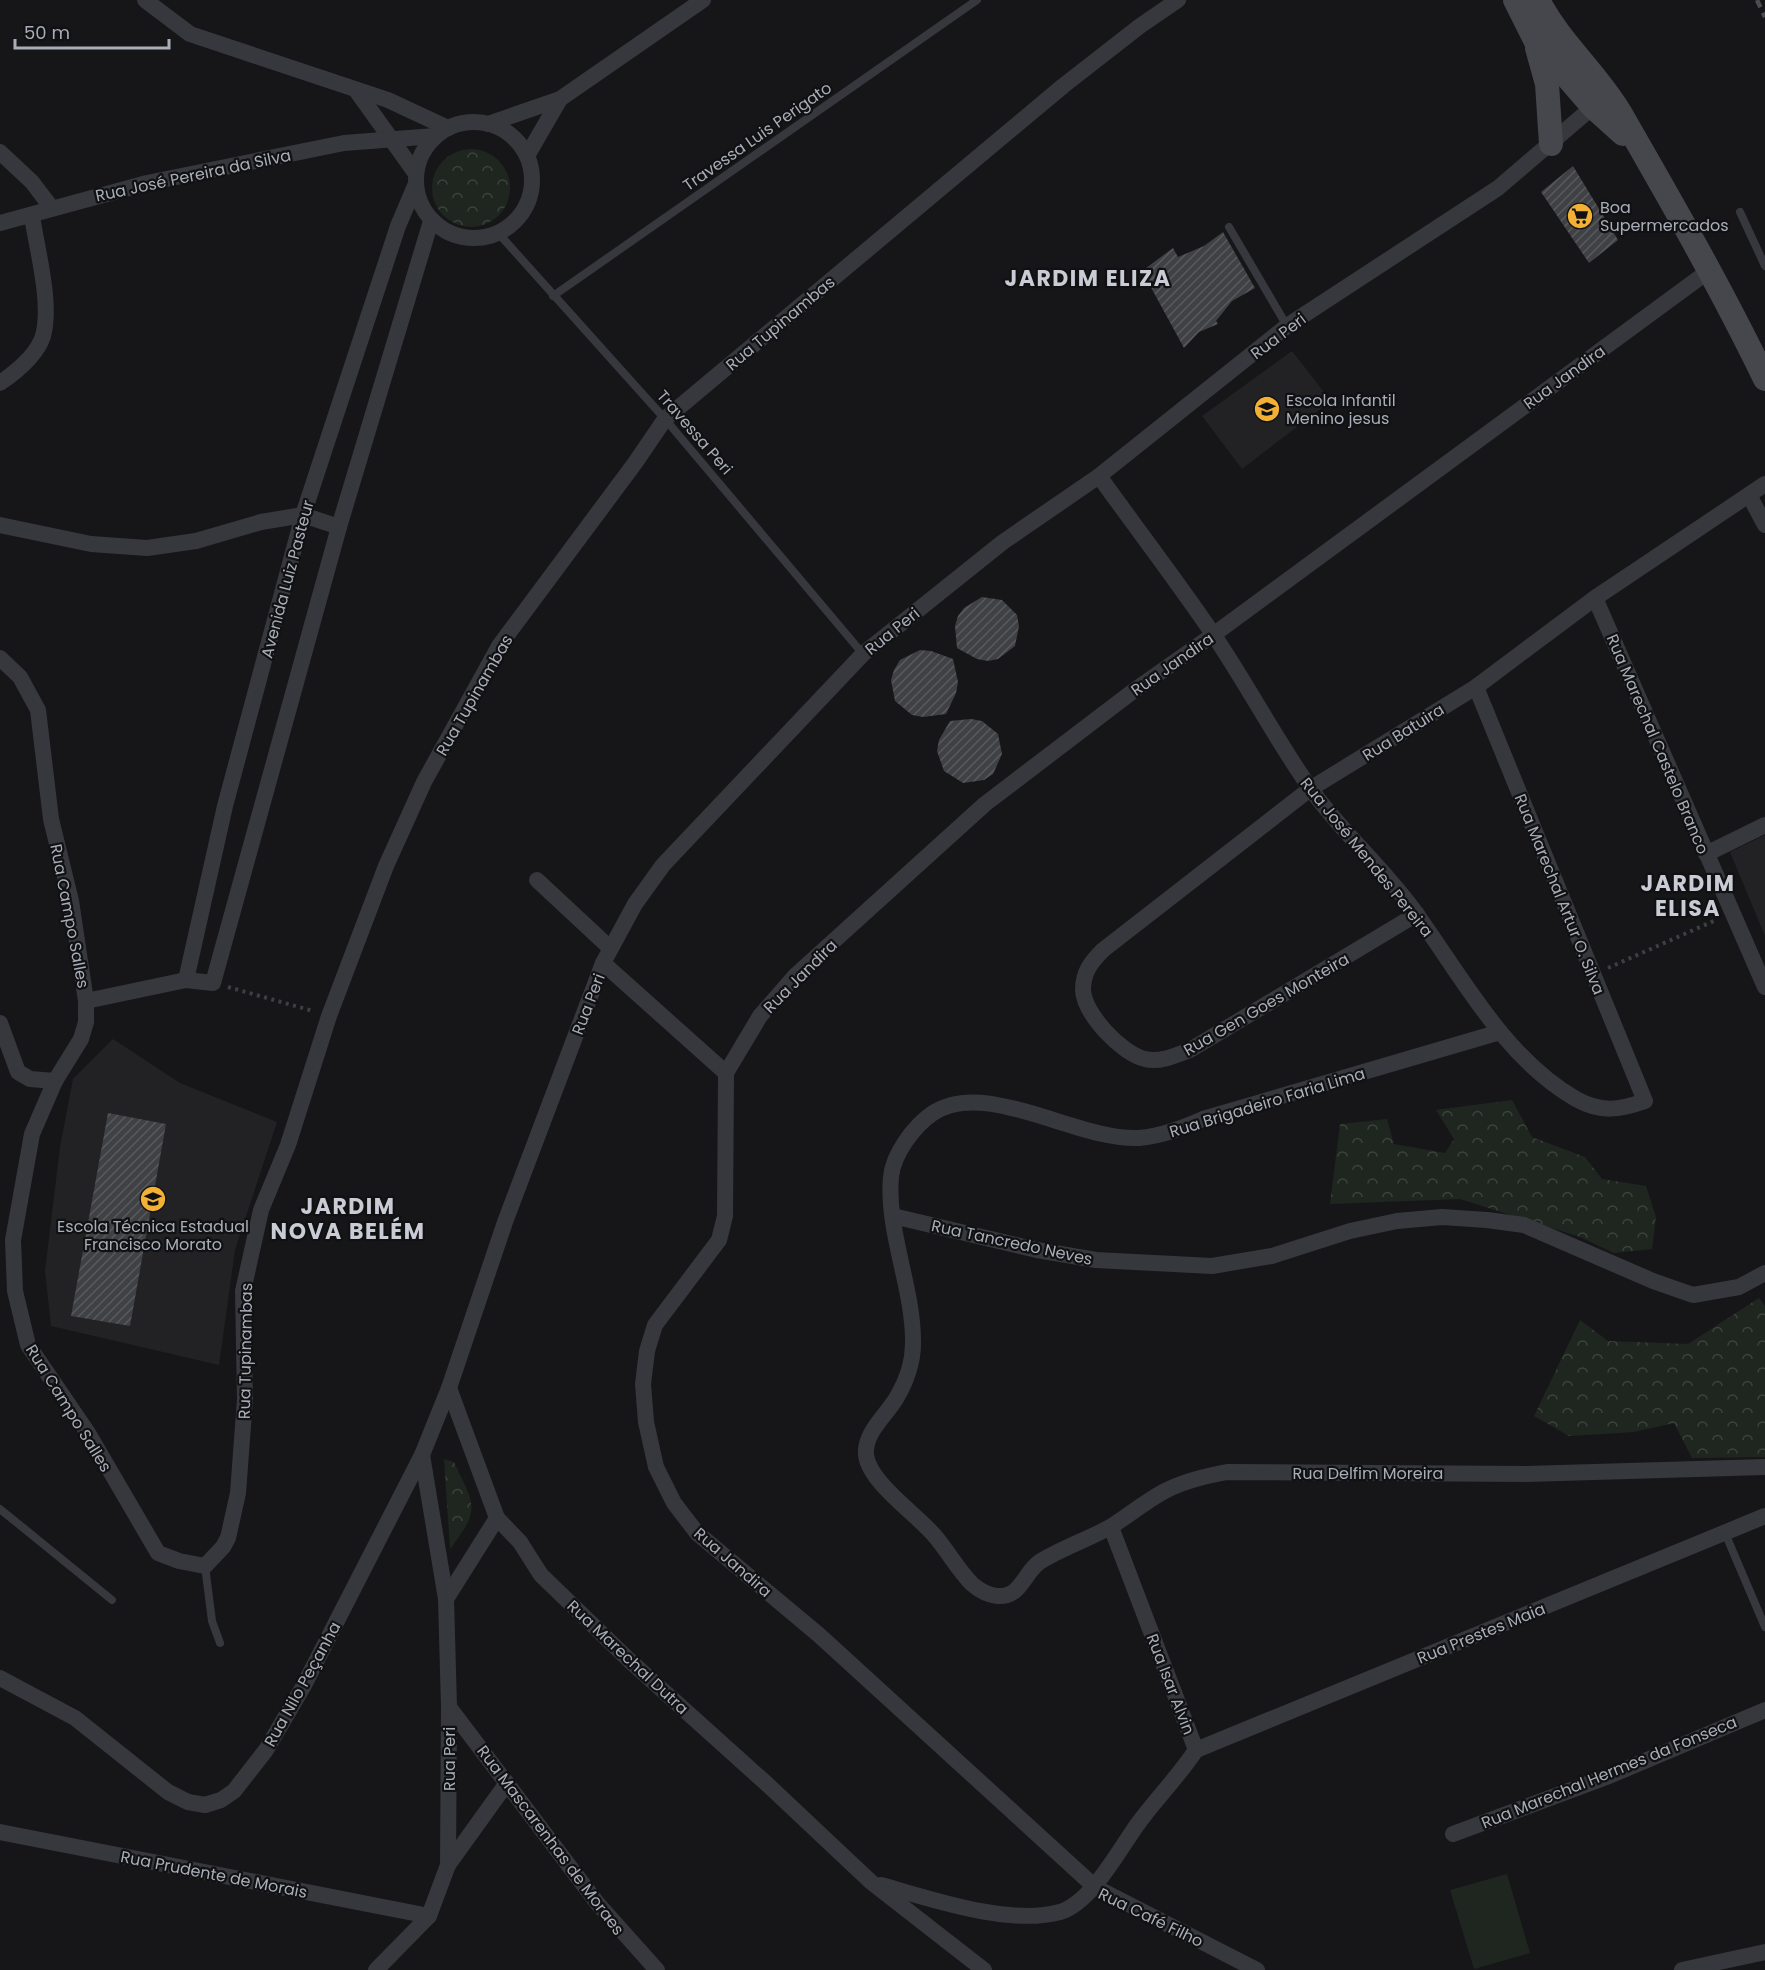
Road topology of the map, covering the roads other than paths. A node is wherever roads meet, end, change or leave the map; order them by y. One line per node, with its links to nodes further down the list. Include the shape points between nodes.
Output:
1 (145, 0): 8 (street, via 190,34)
2 (703, 0): 9 (street)
3 (977, 0): 27 (lane, Travessa Luis Perigato)
4 (1178, 0): 31 (street, Rua Tupinambas, via 1063,86)
5 (1515, 0): 7 (main road)
6 (1538, 0): 10 (main road)
7 (1535, 40): 10 (main road); 14 (main road, via 1547,84)
8 (355, 89): 12 (street, via 388,100); 13 (street)
9 (560, 99): 11 (street); 16 (street)
10 (1600, 101): 14 (street, Rua Peri); 26 (main road, via 1638,148)
11 (488, 124): 12 (street, via 464,122); 16 (street, via 510,133)
12 (442, 132): 13 (street, Rua José Pereira da Silva); 17 (street, via 422,151)
13 (390, 139): 17 (street); 18 (street, Rua José Pereira da Silva, via 344,143 158,180)
14 (1551, 144): 28 (street, Rua Peri, via 1498,188)
15 (0, 152): 18 (street, via 32,182)
16 (527, 156): 24 (street, via 533,178 531,195 525,210)
17 (415, 178): 21 (street, via 420,205); 35 (street, Avenida Luiz Pasteur)
18 (51, 207): 20 (street, Rua José Pereira da Silva)
19 (1740, 212): 25 (lane)
20 (32, 216): 22 (street, Rua José Pereira da Silva); 30 (street, via 46,311 43,336 33,354)
21 (432, 221): 24 (street, via 463,238); 38 (street)
22 (0, 223)
23 (1229, 227): 28 (lane)
24 (499, 234): 27 (lane, Travessa Peri)
25 (1765, 266)
26 (1710, 270): 29 (main road); 40 (street, Rua Jandira)
27 (553, 296): 31 (lane, Travessa Peri)
28 (1287, 326): 32 (street, Rua Peri)
29 (1765, 379)
30 (0, 383)
31 (664, 419): 41 (lane, Travessa Peri); 70 (street, Rua Tupinambas, via 499,646 424,782 386,866 329,1016 288,1145 256,1229 243,1291 245,1399 238,1493 228,1538)
32 (1099, 476): 40 (street, Rua José Mendes Pereira); 41 (street, Rua Peri, via 1003,542)
33 (1765, 484): 34 (street, Rua Batuira)
34 (1749, 495): 37 (street); 39 (street, Rua Batuira)
35 (303, 515): 36 (street, via 261,522 196,541 147,548 91,544); 38 (street); 51 (street, Avenida Luiz Pasteur, via 225,806)
36 (0, 525)
37 (1765, 525)
38 (339, 527): 51 (street, via 213,983)
39 (1595, 598): 43 (street, Rua Batuira); 46 (street, Rua Marechal Castelo Branco)
40 (1213, 635): 44 (street, Rua José Mendes Pereira); 57 (street, Rua Jandira, via 977,811 795,976 760,1016)
41 (863, 654): 49 (street, Rua Peri, via 663,865)
42 (0, 657): 53 (street, Rua Campo Salles, via 20,677 38,710 51,819 71,901)
43 (1476, 687): 44 (street, Rua Batuira); 59 (street, Rua Marechal Artur O. Silva)
44 (1310, 789): 48 (street, Rua José Mendes Pereira); 54 (street, Rua Batuira, via 1103,950 1085,973 1083,991)
45 (1765, 825): 46 (street)
46 (1706, 854): 52 (street, Rua Marechal Castelo Branco)
47 (537, 880): 49 (street)
48 (1417, 914): 54 (street, Rua Gen Goes Monteira, via 1175,1056 1146,1060 1128,1052 1112,1039); 56 (street, Rua José Mendes Pereira, via 1461,982)
49 (610, 948): 50 (street, Rua Peri)
50 (603, 963): 57 (street); 62 (street, Rua Peri, via 505,1222)
51 (186, 980): 53 (street)
52 (1765, 987)
53 (86, 1001): 58 (street, Rua Campo Salles, via 81,1039)
54 (1089, 1009)
55 (0, 1023): 58 (street, via 18,1072 30,1079)
56 (1500, 1032): 59 (street, Rua José Mendes Pereira, via 1553,1083 1578,1100 1604,1110 1618,1110); 60 (street, Rua Brigadeiro Faria Lima, via 1203,1119 1170,1133 1137,1138 1055,1123 1012,1107 954,1102 922,1123 895,1160 891,1178)
57 (726, 1073): 85 (street, Rua Jandira, via 725,1216 719,1240 655,1325 647,1351 643,1384 656,1467 674,1503 697,1533 819,1635)
58 (55, 1081): 70 (street, Rua Campo Salles, via 32,1134 13,1240 15,1291 28,1345 88,1433 158,1553)
59 (1645, 1101)
60 (893, 1216): 61 (street, Rua Tancredo Neves, via 1096,1260 1212,1266 1272,1256 1350,1231 1442,1217 1524,1225 1693,1295 1739,1287); 71 (street, Rua Brigadeiro Faria Lima, via 913,1345 905,1378 866,1444 866,1457 873,1473 935,1536 971,1582 995,1596)
61 (1765, 1273)
62 (449, 1388): 63 (street, Rua Nilo Peçanha); 67 (street, Rua Marechal Dutra)
63 (422, 1455): 72 (street, Rua Peri); 76 (street, Rua Nilo Peçanha, via 298,1696 266,1750 234,1791 221,1800 205,1805 168,1792 75,1718)
64 (1765, 1467): 68 (street, Rua Delfim Moreira, via 1526,1474 1227,1472 1193,1479 1165,1491)
65 (0, 1509): 73 (lane)
66 (1765, 1516): 69 (street, Rua Prestes Maia)
67 (497, 1518): 72 (street); 84 (street, Rua Marechal Dutra, via 520,1542 541,1575)
68 (1111, 1527): 71 (street, Rua Delfim Moreira, via 1060,1549 1031,1567 1023,1584); 79 (street, Rua Isar Alvin)
69 (1725, 1533): 74 (lane); 79 (street, Rua Prestes Maia)
70 (205, 1566): 75 (lane, via 212,1621)
71 (1011, 1595)
72 (446, 1599): 77 (street, Rua Peri)
73 (112, 1600)
74 (1765, 1627)
75 (220, 1643)
76 (0, 1678)
77 (449, 1707): 80 (street, Rua Mascarenhas de Moraes); 83 (street, Rua Peri)
78 (1765, 1710): 82 (street, Rua Marechal Hermes da Fonseca, via 1609,1776)
79 (1196, 1750): 85 (street, Rua Isar Alvin, via 1138,1823)
80 (507, 1783): 83 (street); 90 (street, Rua Mascarenhas de Moraes, via 598,1904)
81 (0, 1832): 86 (street, Rua Prudente de Morais)
82 (1453, 1834)
83 (448, 1865): 86 (street, Rua Peri)
84 (871, 1882): 85 (street, Rua Café Filho, via 976,1910 1027,1915 1061,1912); 88 (street, Rua Marechal Dutra)
85 (1095, 1887): 91 (street, Rua Café Filho)
86 (429, 1916): 89 (street)
87 (1765, 1952): 92 (street)
88 (978, 1968)
89 (376, 1970)
90 (657, 1970)
91 (1257, 1970)
92 (1682, 1970)

